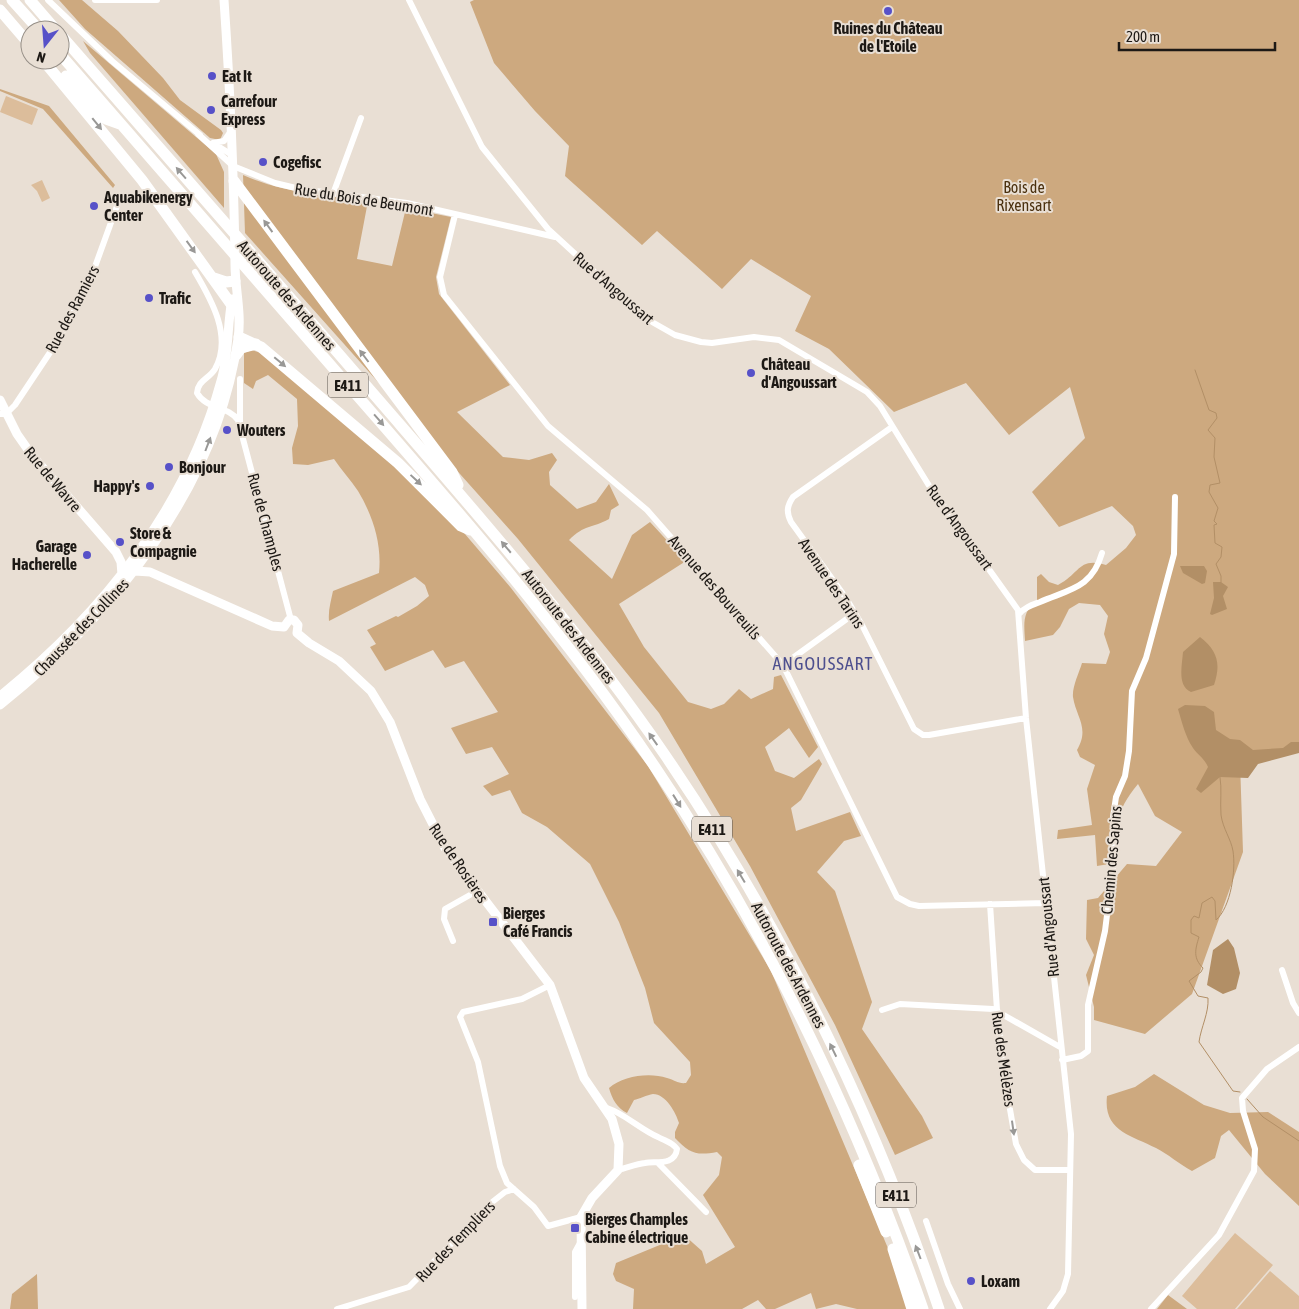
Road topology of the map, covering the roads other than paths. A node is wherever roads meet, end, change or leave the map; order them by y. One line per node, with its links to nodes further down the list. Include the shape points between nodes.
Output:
1 (12, 0): 11 (highway)
2 (30, 0): 12 (highway)
3 (48, 0): 10 (street)
4 (53, 0): 10 (street)
5 (95, 0): 6 (street)
6 (156, 0)
7 (224, 0): 22 (street)
8 (409, 0): 31 (street, Rue d'Angoussart, via 482,147)
9 (0, 10): 13 (highway)
10 (63, 14): 23 (street, via 112,61)
11 (30, 20)
12 (47, 20)
13 (13, 25): 14 (highway); 15 (highway)
14 (20, 32)
15 (20, 33)
16 (70, 45): 44 (highway, Autoroute des Ardennes / E411, one-way to 16)
17 (70, 65): 21 (highway, Autoroute des Ardennes / E411)
18 (51, 70): 33 (highway, one-way to 33, via 142,180)
19 (60, 70): 21 (highway, via 106,119)
20 (361, 118): 28 (street)
21 (122, 125): 46 (highway, Autoroute des Ardennes / E411, one-way to 46)
22 (231, 131): 24 (street, via 224,141); 25 (street)
23 (198, 134): 24 (street); 26 (street)
24 (213, 143): 25 (street)
25 (232, 154): 26 (street)
26 (233, 166): 27 (street); 28 (street, Rue du Bois de Beumont, via 275,183)
27 (234, 186): 34 (street); 44 (highway, one-way to 27, via 452,472)
28 (333, 194): 30 (street, Rue du Bois de Beumont, via 407,202)
29 (121, 195): 41 (street, Rue des Ramiers, via 88,286 55,345 14,405)
30 (455, 215): 31 (street, Rue du Bois de Beumont); 58 (street, Avenue des Bouvreuils, via 440,277 440,286 448,301 548,426 647,510)
31 (556, 237): 43 (street, Rue d'Angoussart, via 650,322 676,335 701,342 754,337 779,340 867,392)
32 (195, 272): 40 (street, via 210,297 219,323 221,343 214,371 200,383 197,393 202,400)
33 (214, 278): 34 (highway); 34 (highway)
34 (233, 291): 35 (street, via 234,330); 40 (street, via 228,349)
35 (238, 337): 36 (highway); 37 (street)
36 (256, 344): 37 (highway, via 241,348); 46 (highway, one-way to 46, via 398,463 461,526)
37 (236, 355): 40 (street)
38 (240, 379): 42 (street, Rue de Champles)
39 (0, 400): 41 (street, Rue de Wavre)
40 (217, 407): 42 (street, via 235,416); 47 (street, Chaussée des Collines, via 184,479)
41 (3, 414): 48 (street, Rue de Wavre, via 31,454)
42 (240, 425): 55 (street, Rue de Champles)
43 (892, 427): 53 (street, Avenue des Tarins, via 793,497 788,505 790,522); 54 (street, Rue d'Angoussart)
44 (462, 496): 85 (highway, Autoroute des Ardennes / E411, one-way to 44, via 854,1094 816,1014 740,874 628,703 537,584)
45 (1175, 497): 73 (street, Chemin des Sapins, via 1174,554 1146,658 1132,691 1129,751 1113,817 1114,859 1106,923 1088,1005 1088,1051)
46 (476, 532): 75 (highway, Autoroute des Ardennes / E411, one-way to 75, via 574,653 687,816 760,939)
47 (145, 551): 48 (street, via 131,555); 50 (street, Chaussée des Collines); 51 (street)
48 (116, 552): 52 (street, Rue de Wavre)
49 (1102, 553): 54 (street, via 1088,580 1027,607)
50 (133, 568): 51 (street); 52 (street, Chaussée des Collines); 60 (street, Chaussée des Collines, via 75,638)
51 (150, 572): 56 (street, via 272,626)
52 (122, 575): 59 (street, Chaussée des Collines, via 62,641)
53 (855, 613): 58 (street); 61 (street, Avenue des Tarins, via 918,732 930,735)
54 (1019, 614): 61 (street, Rue d'Angoussart)
55 (291, 620): 56 (street); 57 (street, Rue de Champles, via 298,625)
56 (284, 627): 57 (street, via 289,634)
57 (298, 633): 62 (street, Rue de Rosières, via 350,671 376,699 399,740 433,828)
58 (783, 665): 64 (street, Avenue des Bouvreuils, via 897,897 919,906)
59 (0, 696)
60 (0, 705)
61 (1026, 718): 63 (street, Rue d'Angoussart)
62 (476, 891): 65 (street, via 445,909 444,919); 67 (street, Rue de Rosières)
63 (1046, 903): 64 (street, Avenue des Bouvreuils); 71 (street, Rue d'Angoussart)
64 (990, 904): 69 (street, Rue des Mélèzes)
65 (453, 941)
66 (1282, 970): 70 (street)
67 (550, 985): 74 (street, Rue de Rosières, via 584,1078); 79 (street, via 522,999 460,1014 478,1062 500,1166)
68 (882, 1010): 69 (street, via 900,1004)
69 (997, 1010): 71 (street); 78 (street, Rue des Mélèzes, one-way to 78, via 1017,1148 1024,1160 1038,1172)
70 (1299, 1013)
71 (1060, 1047): 73 (street, Rue d'Angoussart)
72 (1299, 1047): 94 (street, via 1267,1069 1242,1098 1256,1149 1254,1171 1219,1235)
73 (1062, 1060): 78 (street, Rue d'Angoussart, via 1071,1134)
74 (607, 1108): 76 (street, Rue de Rosières, via 676,1147 676,1155); 77 (street, via 619,1144)
75 (847, 1116): 88 (highway, via 845,1129 894,1252); 89 (highway, Autoroute des Ardennes / E411)
76 (659, 1164): 77 (street, via 647,1162); 80 (street)
77 (618, 1170): 81 (street, via 592,1198)
78 (1070, 1170): 93 (street, Rue d'Angoussart, via 1068,1274 1063,1291)
79 (514, 1189): 81 (street, via 534,1207 548,1226); 86 (street, Rue des Templiers, via 491,1203 409,1287)
80 (706, 1212)
81 (581, 1217): 83 (street)
82 (926, 1220): 92 (street)
83 (580, 1243): 84 (street, via 575,1252); 87 (street)
84 (576, 1297)
85 (935, 1297): 90 (highway, Autoroute des Ardennes / E411); 91 (highway)
86 (338, 1309)
87 (582, 1309)
88 (912, 1309)
89 (923, 1309)
90 (939, 1309)
91 (947, 1309)
92 (960, 1309)
93 (1050, 1309)
94 (1151, 1309)

